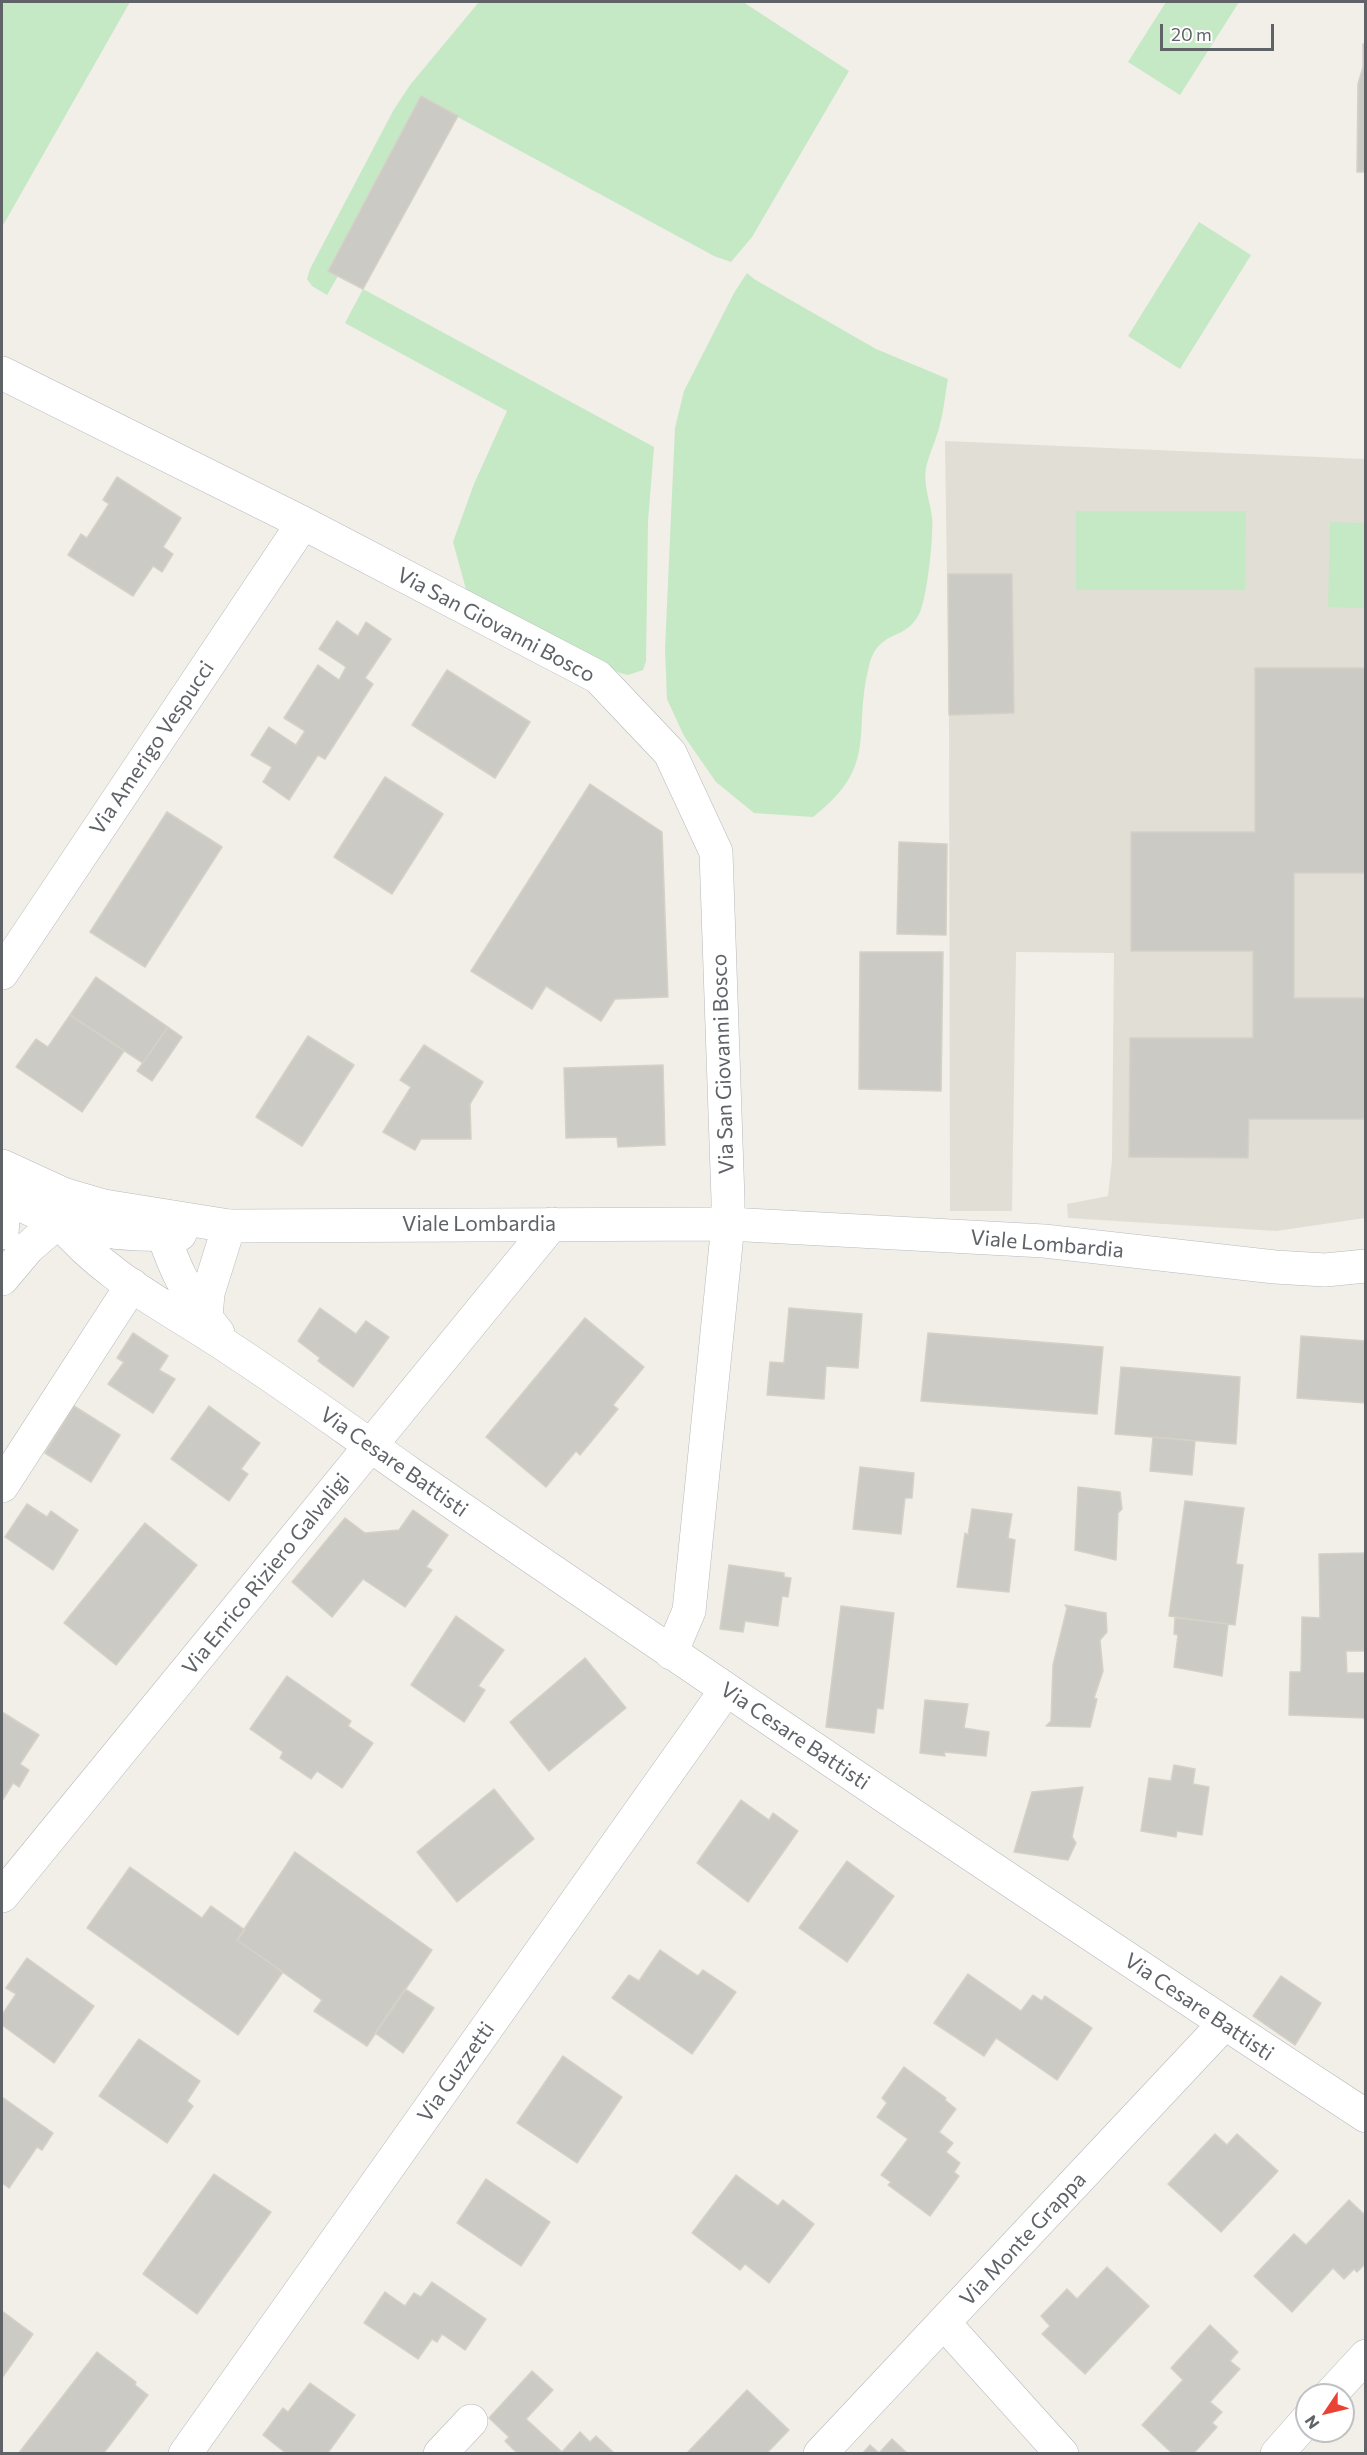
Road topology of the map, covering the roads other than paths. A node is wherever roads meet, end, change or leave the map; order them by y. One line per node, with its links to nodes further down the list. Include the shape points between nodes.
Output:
1 (2, 373): 2 (street, Via San Giovanni Bosco)
2 (303, 523): 3 (street, Via Amerigo Vespucci); 7 (street, Via San Giovanni Bosco, via 598,677 670,753 716,852)
3 (2, 973)
4 (3, 1185): 5 (street, Viale Lombardia, via 32,1210); 8 (street, Viale Lombardia, via 63,1194); 10 (street)
5 (59, 1221): 8 (street, Viale Lombardia, via 115,1234); 12 (street, via 28,1248); 13 (street, Via Cesare Battisti, via 76,1242)
6 (552, 1224): 7 (street, Viale Lombardia); 9 (street, Viale Lombardia); 16 (street, Via Enrico Riziero Galvaligi)
7 (728, 1224): 11 (street, Viale Lombardia, via 1044,1241 1275,1267); 18 (street, via 689,1611)
8 (160, 1225): 9 (street, Viale Lombardia); 14 (street, Via Cesare Battisti, via 174,1268)
9 (229, 1226): 14 (street, via 208,1293)
10 (2, 1233)
11 (1365, 1266)
12 (2, 1279)
13 (132, 1285): 15 (street, Via Cesare Battisti); 17 (street)
14 (206, 1318): 15 (street, Via Cesare Battisti)
15 (230, 1348): 16 (street, Via Cesare Battisti)
16 (371, 1446): 18 (street, Via Cesare Battisti); 20 (street, Via Enrico Riziero Galvaligi)
17 (2, 1486)
18 (671, 1653): 19 (street, Via Cesare Battisti)
19 (726, 1690): 21 (street, Via Cesare Battisti); 28 (street, Via Guzzetti)
20 (2, 1896)
21 (1224, 2024): 22 (street, Via Cesare Battisti); 23 (street, Via Monte Grappa)
22 (1365, 2116)
23 (944, 2323): 30 (street, Via Monte Grappa); 31 (street)
24 (1365, 2356): 25 (street)
25 (1341, 2383)
26 (471, 2421): 29 (street)
27 (1295, 2434): 32 (street)
28 (185, 2454)
29 (440, 2454)
30 (820, 2454)
31 (1062, 2454)
32 (1277, 2454)

